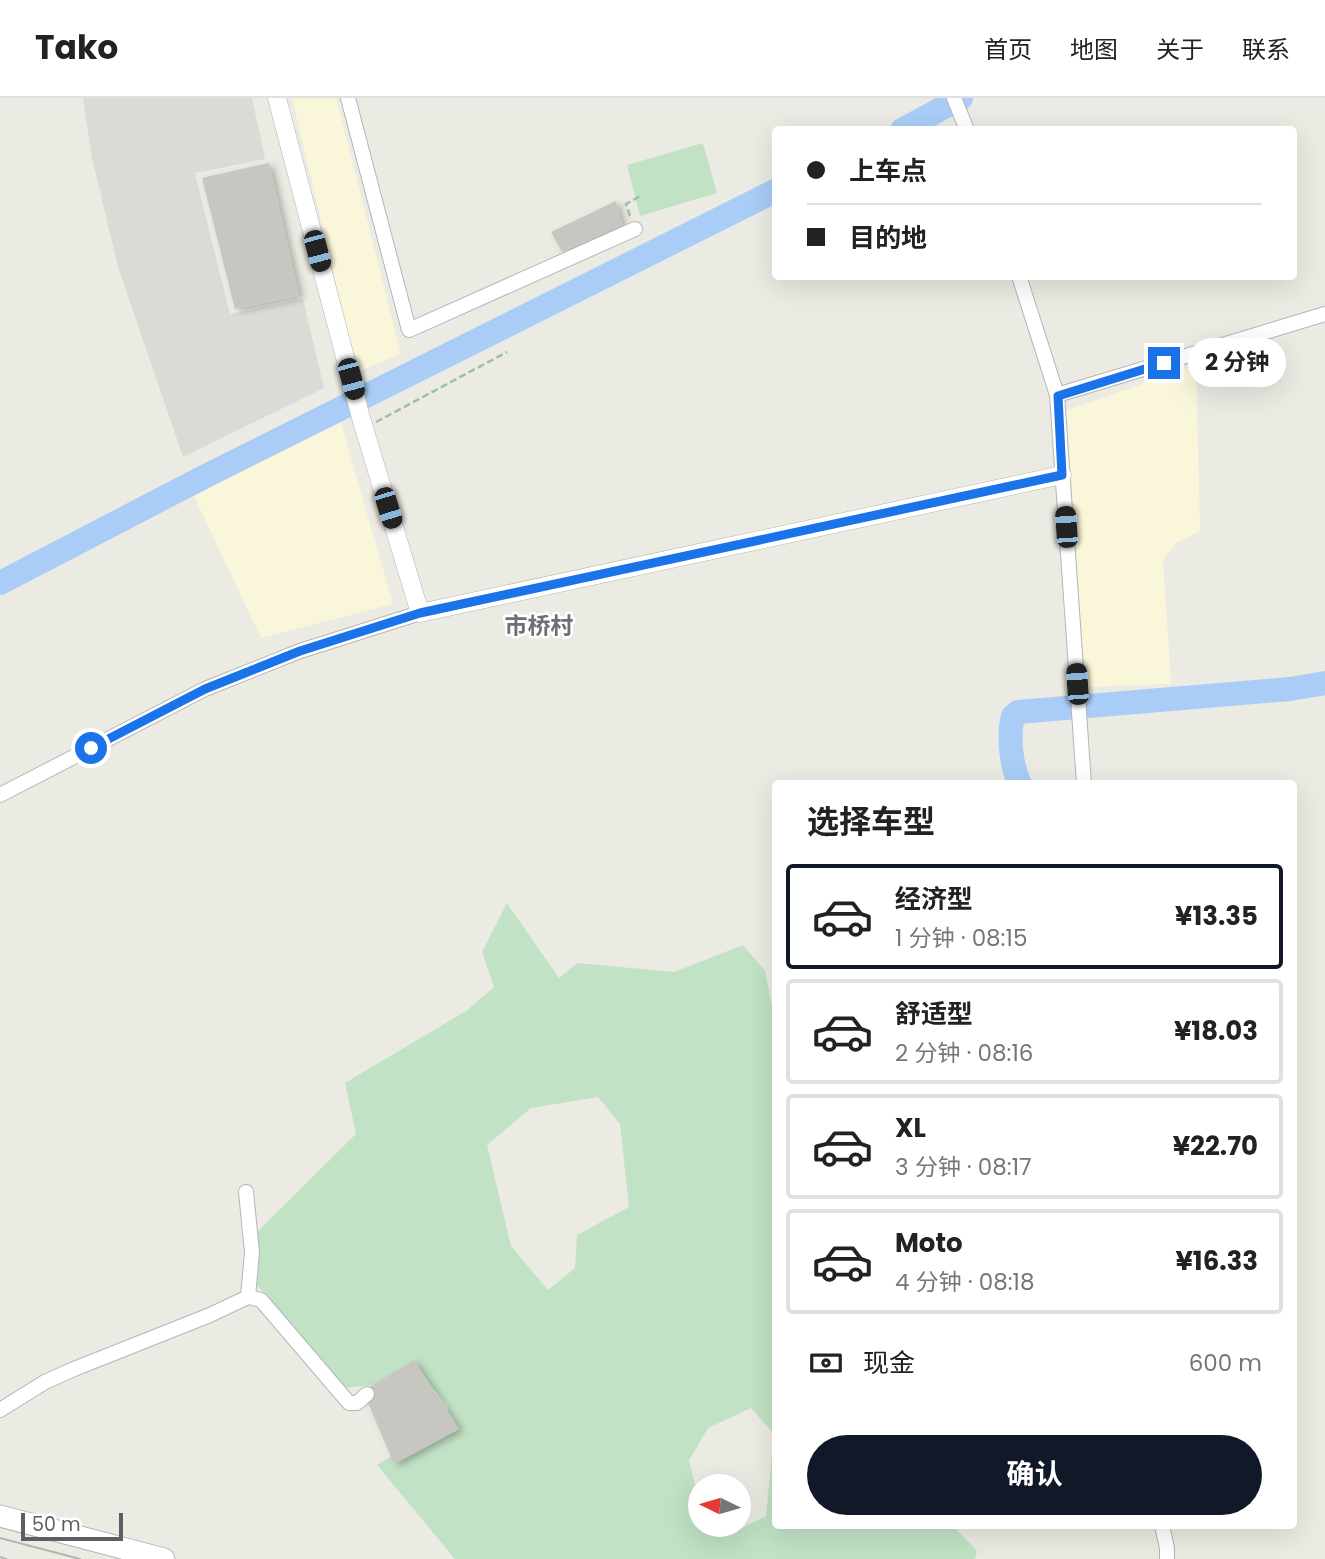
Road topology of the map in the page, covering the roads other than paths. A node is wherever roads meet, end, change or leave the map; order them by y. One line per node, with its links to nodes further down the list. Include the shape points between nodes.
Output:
1 (277, 98): 10 (street, via 362,423)
2 (348, 98): 5 (street, via 409,330)
3 (954, 98): 4 (street)
4 (965, 126)
5 (635, 229)
6 (1020, 280): 8 (street)
7 (1325, 314): 8 (street)
8 (1058, 396): 9 (street)
9 (1062, 475): 10 (street); 11 (street)
10 (420, 613): 12 (street, via 300,651 205,689)
11 (1084, 780)
12 (0, 795)
13 (246, 1192): 14 (street, via 252,1252)
14 (248, 1297): 15 (street, via 261,1300 349,1403 357,1403); 16 (street, via 44,1382)
15 (367, 1394)
16 (0, 1410)
17 (0, 1516): 19 (main road)
18 (1162, 1529): 20 (street)
19 (164, 1559)
20 (1167, 1559)

